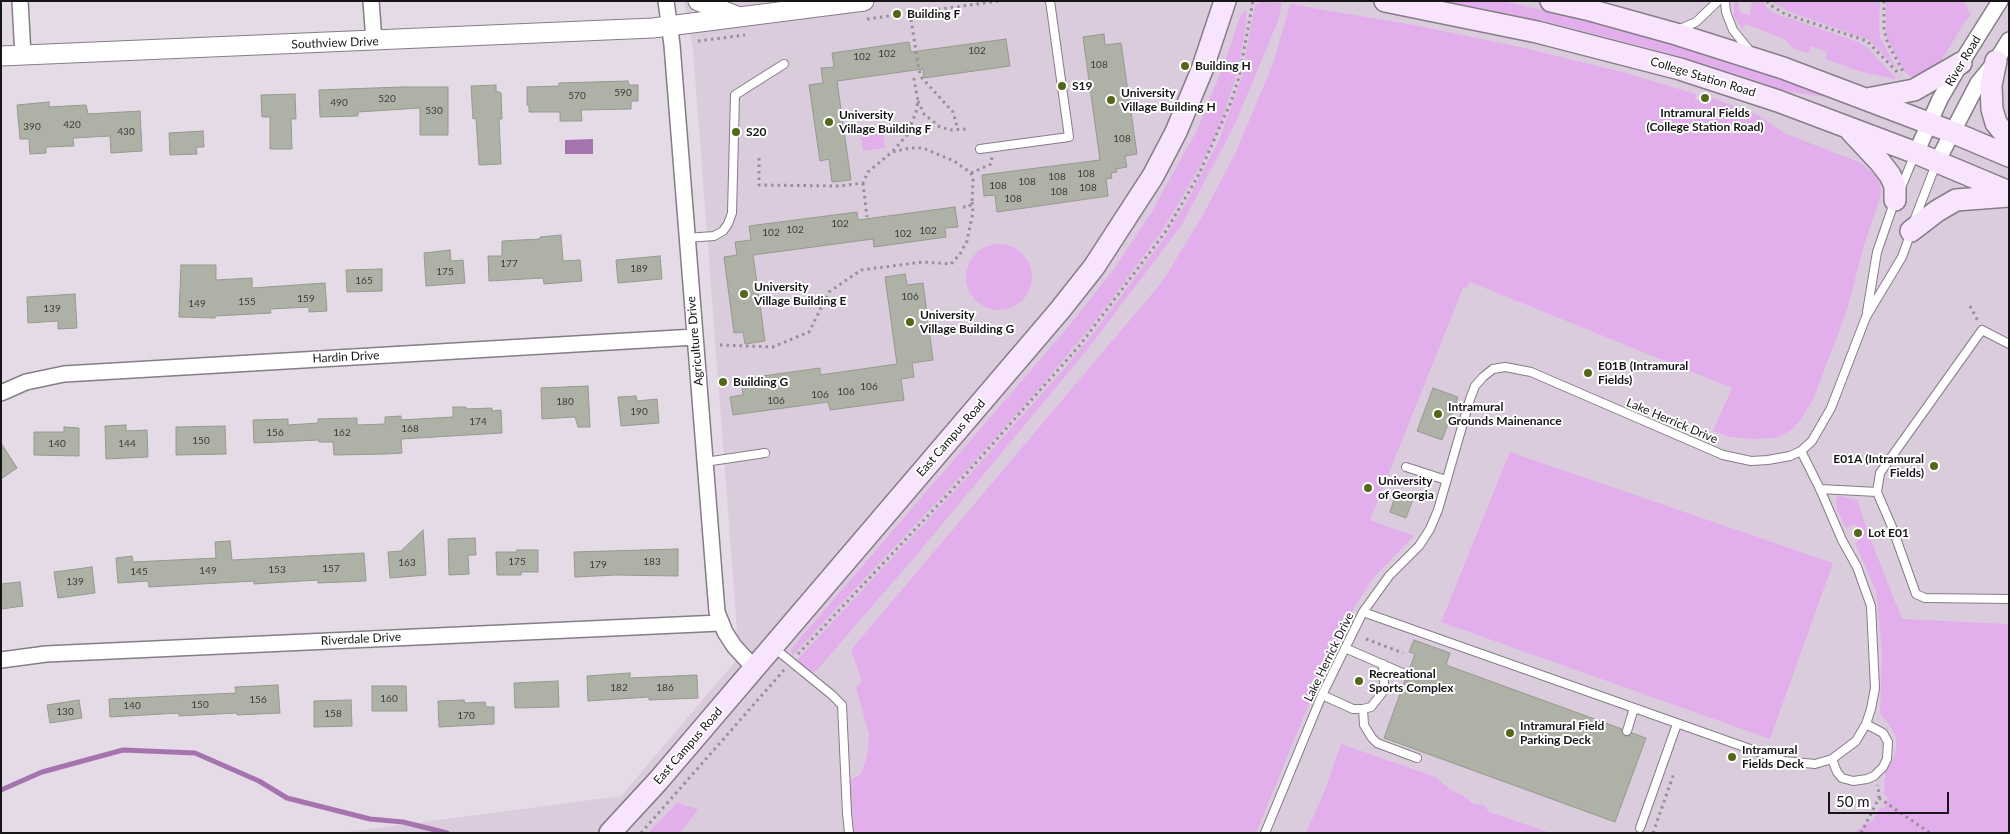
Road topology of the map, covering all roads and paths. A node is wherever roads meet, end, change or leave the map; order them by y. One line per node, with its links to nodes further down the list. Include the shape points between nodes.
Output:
1 (20, 1): 23 (street)
2 (371, 1): 21 (street)
3 (666, 1): 18 (street, Agriculture Drive)
4 (698, 1): 17 (street)
5 (864, 1): 17 (street)
6 (1050, 1): 42 (lane, via 1069,137)
7 (1225, 1): 76 (main road, East Campus Road, via 1202,70 1176,132 1153,176 1094,267)
8 (1253, 1): 80 (path, via 1231,102 1198,176 1166,231 1080,345 951,491)
9 (1385, 1): 36 (main road, College Station Road, via 1537,32 1680,69)
10 (1551, 1): 19 (main road)
11 (1718, 1): 19 (lane, via 1696,22)
12 (1724, 1): 24 (lane, via 1733,30)
13 (1768, 1): 29 (path, via 1785,14 1867,41)
14 (1884, 1): 30 (path, via 1884,30)
15 (2000, 1): 26 (street, River Road)
16 (910, 13): 38 (path, via 918,70 953,112)
17 (743, 18): 18 (street)
18 (669, 27): 21 (street, Southview Drive); 59 (street, Agriculture Drive)
19 (1665, 31): 24 (main road)
20 (2009, 40): 25 (street, River Road)
21 (374, 41): 23 (street, Southview Drive)
22 (1, 56): 23 (street, Southview Drive)
23 (23, 56)
24 (1762, 61): 31 (main road)
25 (1996, 61): 39 (street, River Road, via 1978,83); 40 (main road, via 1991,85 1992,109 1996,123)
26 (1961, 63): 31 (main road, via 1914,90); 35 (street, River Road)
27 (784, 64): 59 (lane, via 735,95 732,213 728,224 723,232 714,236)
28 (913, 74): 32 (path)
29 (1898, 74)
30 (1905, 79)
31 (1867, 99): 35 (main road)
32 (918, 101): 33 (path); 34 (path)
33 (922, 110): 34 (path); 38 (path, via 940,127)
34 (916, 112): 41 (path)
35 (1929, 123): 39 (main road); 46 (street, River Road)
36 (1847, 128): 46 (main road, College Station Road); 54 (main road, via 1887,170 1895,186)
37 (967, 129): 38 (path)
38 (958, 130)
39 (1952, 132): 47 (main road); 49 (street, River Road)
40 (2009, 139)
41 (900, 144): 43 (path); 45 (path)
42 (991, 148): 44 (lane); 50 (path, via 991,164)
43 (903, 149): 45 (path); 50 (path, via 923,148 954,161)
44 (980, 149)
45 (892, 152): 51 (path, via 868,172)
46 (1916, 153): 49 (main road, College Station Road); 54 (lane)
47 (2009, 156)
48 (759, 158): 51 (path, via 759,185 838,186)
49 (1937, 162): 52 (main road, College Station Road); 58 (lane)
50 (970, 173): 55 (path, via 974,180)
51 (863, 183): 57 (path)
52 (2009, 192)
53 (2009, 196): 58 (main road, via 1956,200)
54 (1895, 200): 60 (lane, via 1877,252)
55 (972, 202): 56 (path, via 969,207); 63 (path, via 974,212 967,241 951,264 923,262 861,270 829,292 809,332 773,347)
56 (959, 207)
57 (867, 217)
58 (1911, 231): 60 (lane, via 1902,257)
59 (687, 238): 61 (street, Agriculture Drive)
60 (1866, 317): 65 (lane, via 1832,408)
61 (695, 337): 64 (street, Hardin Drive, via 64,374 26,382); 67 (street, Agriculture Drive)
62 (2009, 344): 71 (lane, via 1982,330 1880,473)
63 (720, 345)
64 (1, 393)
65 (1801, 451): 69 (lane, Lake Herrick Drive, via 1768,460 1751,461 1723,456 1531,372 1505,367 1493,369 1475,386); 70 (lane)
66 (765, 453): 67 (lane)
67 (705, 462): 74 (street, Agriculture Drive)
68 (1406, 467): 69 (lane)
69 (1446, 480): 73 (lane, Lake Herrick Drive, via 1438,510 1426,535)
70 (1820, 489): 71 (lane); 88 (lane, via 1857,567 1870,606 1875,688)
71 (1877, 492): 72 (lane, via 1916,594 1925,598)
72 (2009, 599)
73 (1363, 612): 77 (lane, Lake Herrick Drive); 85 (lane)
74 (720, 623): 79 (street, Riverdale Drive, via 46,654); 82 (street, Agriculture Drive, via 734,646)
75 (1366, 639): 78 (path)
76 (772, 647): 80 (lane); 82 (main road, East Campus Road)
77 (1345, 648): 81 (lane); 84 (lane, Lake Herrick Drive)
78 (1403, 653)
79 (1, 660)
80 (791, 662): 97 (path); 98 (lane, via 832,694 842,706)
81 (1383, 664): 83 (lane); 86 (lane, via 1382,693 1371,706)
82 (754, 668): 96 (main road, East Campus Road)
83 (1407, 675)
84 (1322, 695): 86 (lane, via 1353,709); 99 (lane, Lake Herrick Drive)
85 (1634, 708): 87 (lane); 89 (lane)
86 (1363, 709): 90 (lane, via 1364,725 1372,738)
87 (1677, 724): 91 (lane, via 1784,761 1815,764); 95 (lane)
88 (1866, 724): 91 (lane, via 1856,740); 91 (lane, via 1883,733 1888,742 1887,759 1874,776 1853,781 1842,778)
89 (1627, 731)
90 (1417, 758)
91 (1832, 759)
92 (1676, 765): 100 (path)
93 (1875, 779): 94 (path, via 1880,792)
94 (1878, 798): 101 (path); 102 (path)
95 (1640, 828)
96 (610, 833)
97 (641, 833)
98 (849, 833)
99 (1265, 833)
100 (1653, 833)
101 (1861, 833)
102 (1930, 833)

